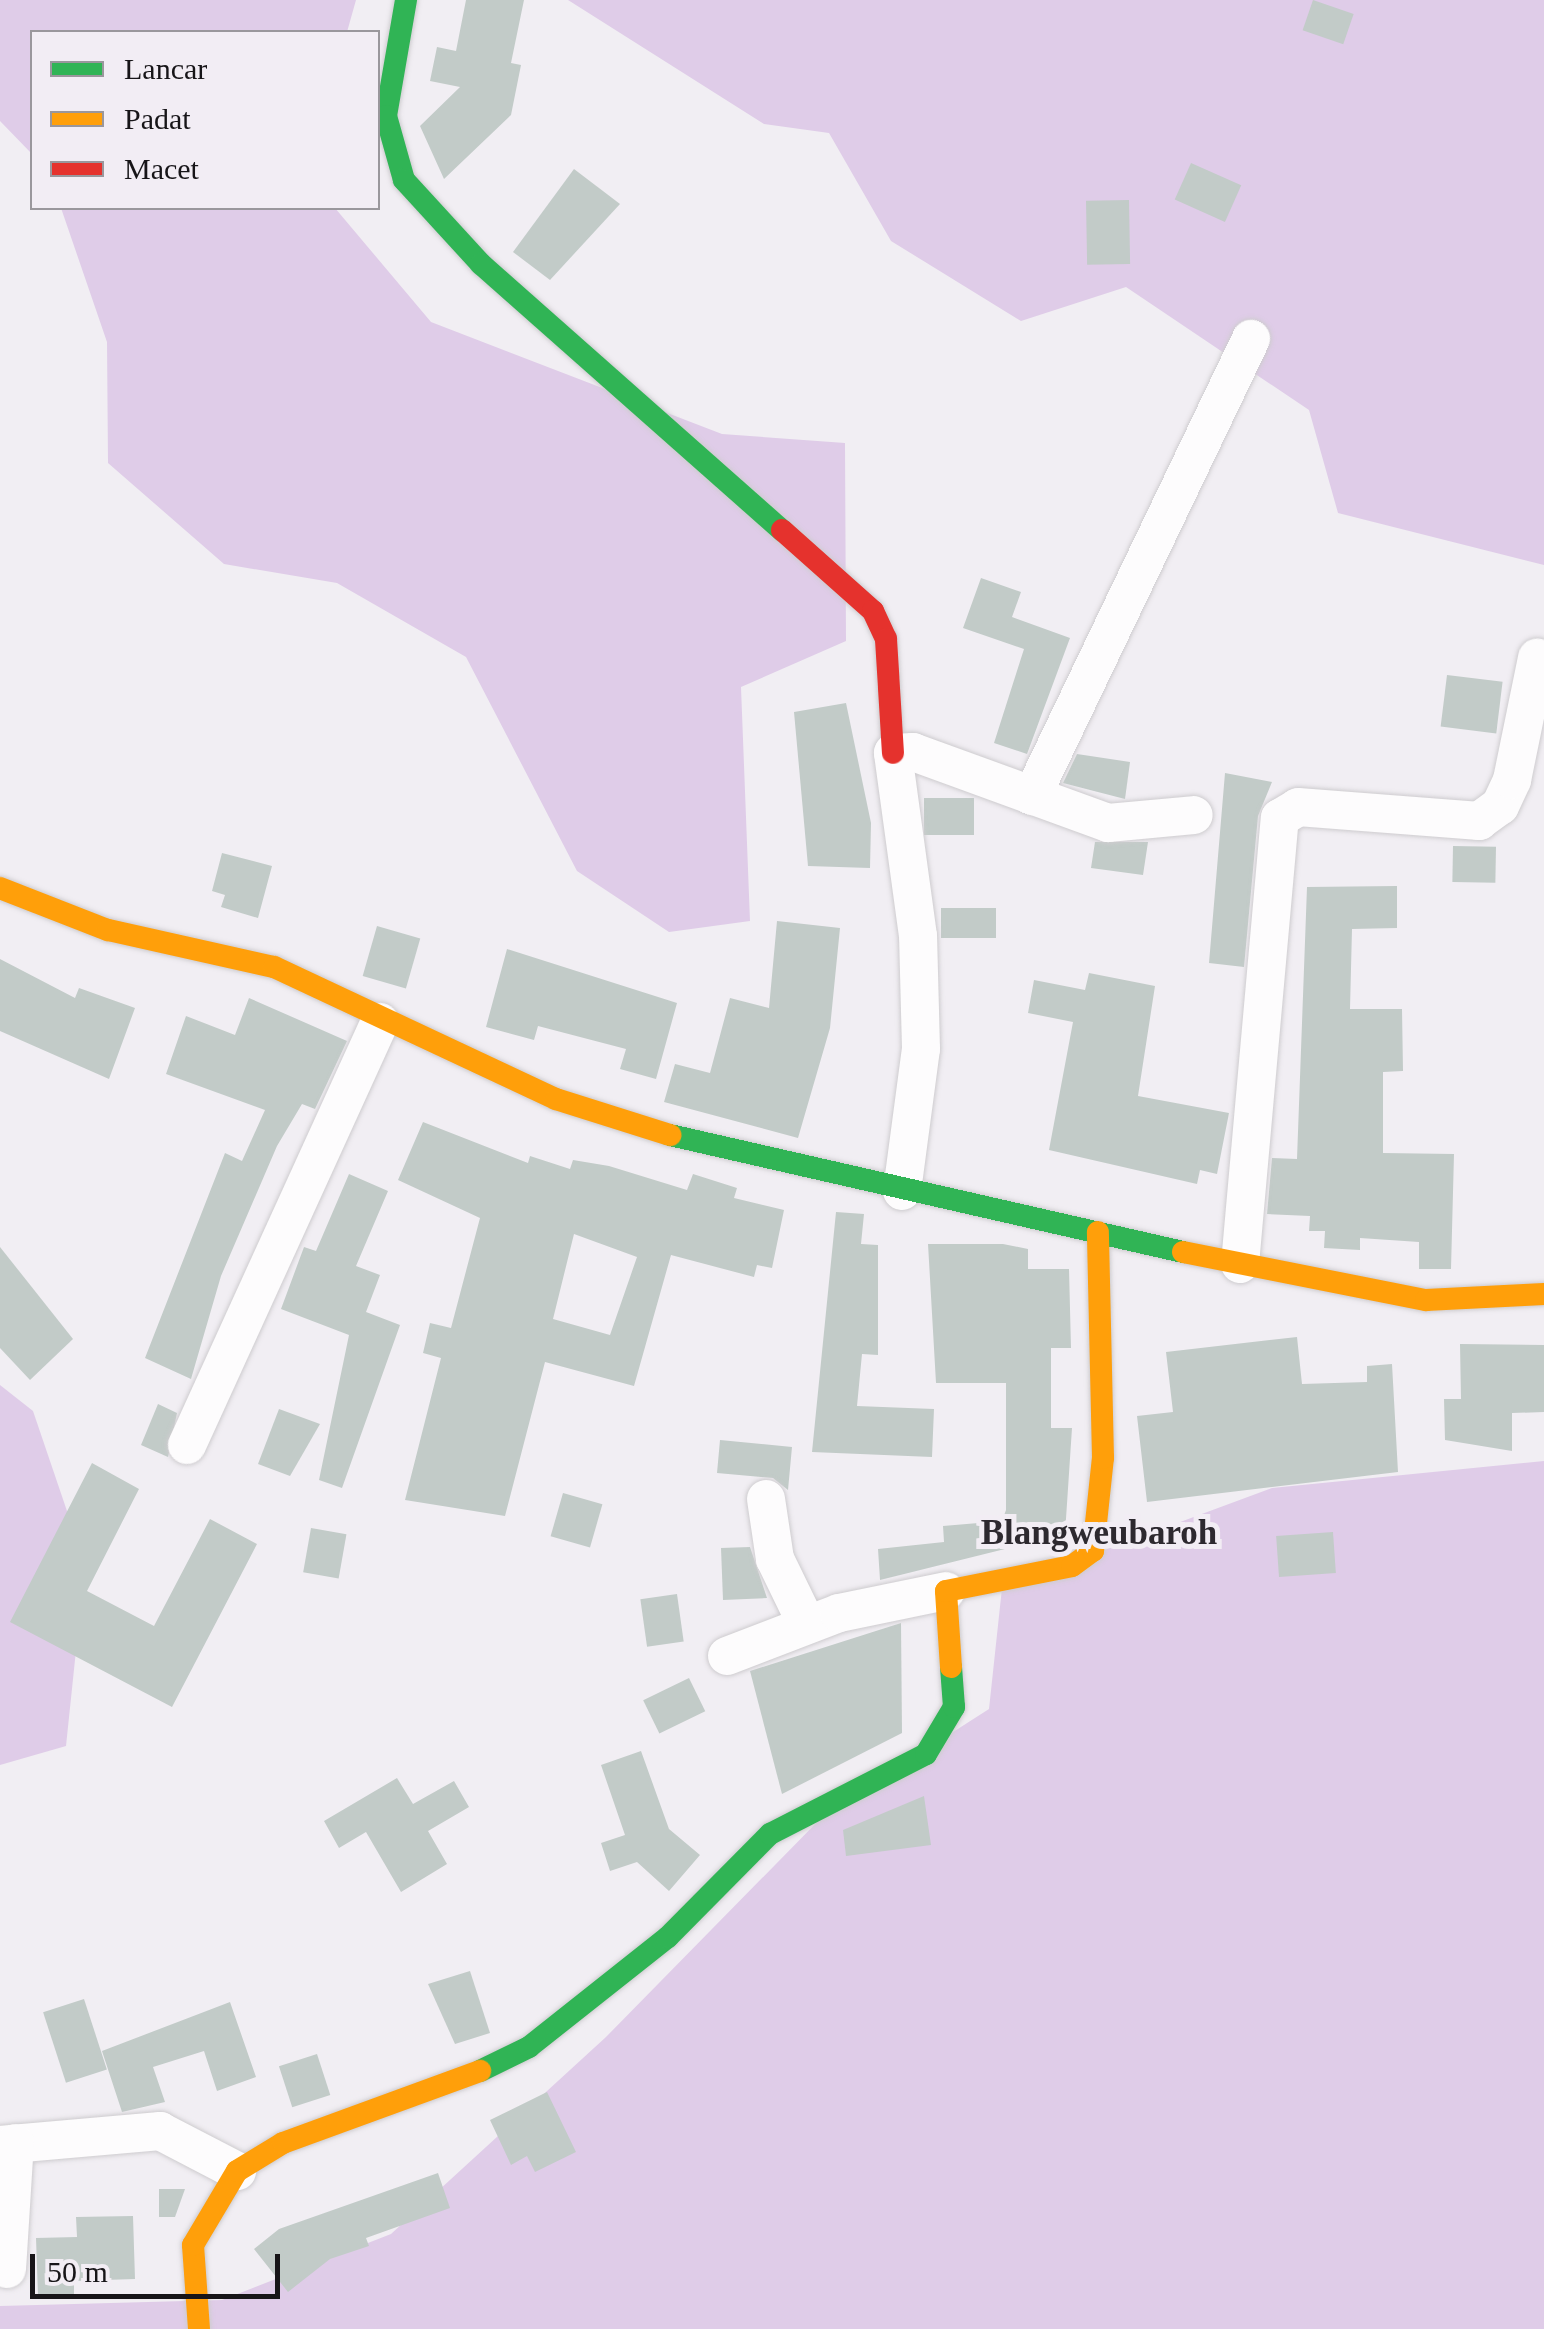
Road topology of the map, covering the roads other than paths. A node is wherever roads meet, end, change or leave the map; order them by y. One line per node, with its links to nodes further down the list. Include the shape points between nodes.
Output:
1 (406, 0): 4 (street, via 386,116 404,180 481,264 873,612 886,638)
2 (1251, 339): 5 (street)
3 (1537, 658): 11 (street, via 1512,780 1500,806 1479,821 1298,807 1280,818)
4 (893, 754): 5 (street); 9 (street, via 918,936 921,1049)
5 (1032, 796): 6 (street, via 1108,823)
6 (1194, 815)
7 (3, 898): 8 (street, via 108,930 274,967)
8 (380, 1022): 9 (street, via 658,1132); 13 (street)
9 (902, 1191): 10 (street)
10 (1098, 1232): 11 (street); 15 (street, via 1103,1458 1093,1551 1072,1566)
11 (1240, 1264): 12 (street, via 1426,1300)
12 (1544, 1294)
13 (188, 1445)
14 (766, 1499): 16 (street, via 775,1559)
15 (946, 1591): 16 (street); 19 (street, via 954,1707 926,1754 770,1834 668,1937 529,2047 447,2088 283,2143)
16 (807, 1625): 17 (street)
17 (727, 1656)
18 (8, 2144): 19 (street, via 160,2131); 20 (street)
19 (237, 2171): 21 (street, via 193,2246)
20 (7, 2269)
21 (199, 2329)

